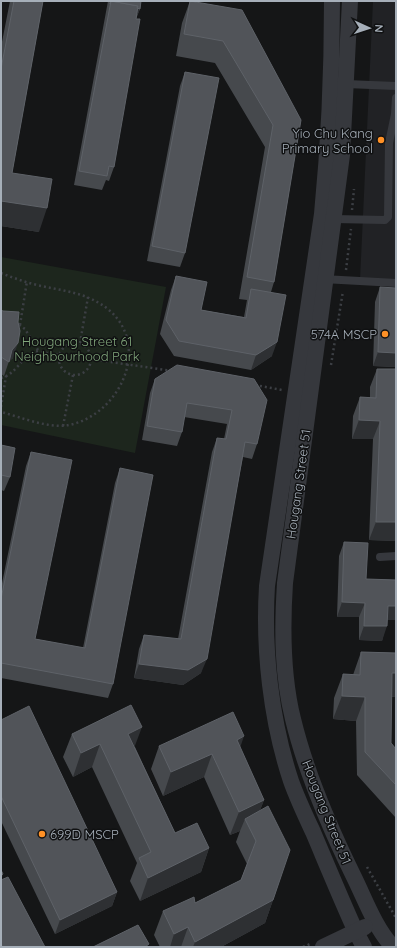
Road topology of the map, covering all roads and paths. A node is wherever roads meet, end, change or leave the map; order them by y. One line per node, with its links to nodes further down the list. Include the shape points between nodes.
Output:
1 (332, 1): 10 (street, Hougang Street 51, via 332,82)
2 (350, 1): 3 (street, Hougang Street 51)
3 (346, 84): 4 (lane); 7 (street, Hougang Street 51, via 342,155)
4 (396, 86)
5 (396, 98): 8 (lane, via 389,143 388,217 385,220)
6 (354, 181): 8 (path)
7 (334, 219): 8 (lane); 10 (street, Hougang Street 51)
8 (352, 220): 12 (path)
9 (1, 273): 11 (path)
10 (319, 279): 12 (lane); 28 (street, Hougang Street 51); 36 (street, Hougang Street 51, via 284,583 284,661 293,720 314,786 336,840)
11 (26, 281): 14 (path, via 70,290); 16 (path)
12 (344, 281): 13 (lane); 23 (path)
13 (396, 283)
14 (88, 298): 17 (path); 21 (path, via 110,311 122,327 126,341)
15 (14, 322): 16 (path)
16 (20, 325): 18 (path)
17 (80, 343): 19 (path, via 69,343); 20 (path, via 88,349)
18 (38, 350): 19 (path); 25 (path)
19 (59, 355): 24 (path, via 63,370)
20 (91, 359): 21 (path); 24 (path, via 83,373)
21 (127, 364): 22 (path); 31 (path, via 120,388 109,404 85,420)
22 (176, 372)
23 (329, 372)
24 (73, 375): 31 (path)
25 (6, 376): 26 (path); 29 (path)
26 (1, 378)
27 (254, 385): 28 (path)
28 (295, 392): 37 (street, Hougang Street 51, via 267,586 267,654 282,751 292,783)
29 (1, 407)
30 (1, 412): 31 (path, via 45,424)
31 (63, 426)
32 (380, 556): 33 (lane)
33 (396, 556)
34 (365, 862): 35 (path)
35 (396, 918)
36 (376, 922): 37 (street); 38 (street, Hougang Street 51)
37 (356, 932): 39 (street); 40 (street, Hougang Street 51)
38 (385, 945)
39 (323, 947)
40 (364, 947)

